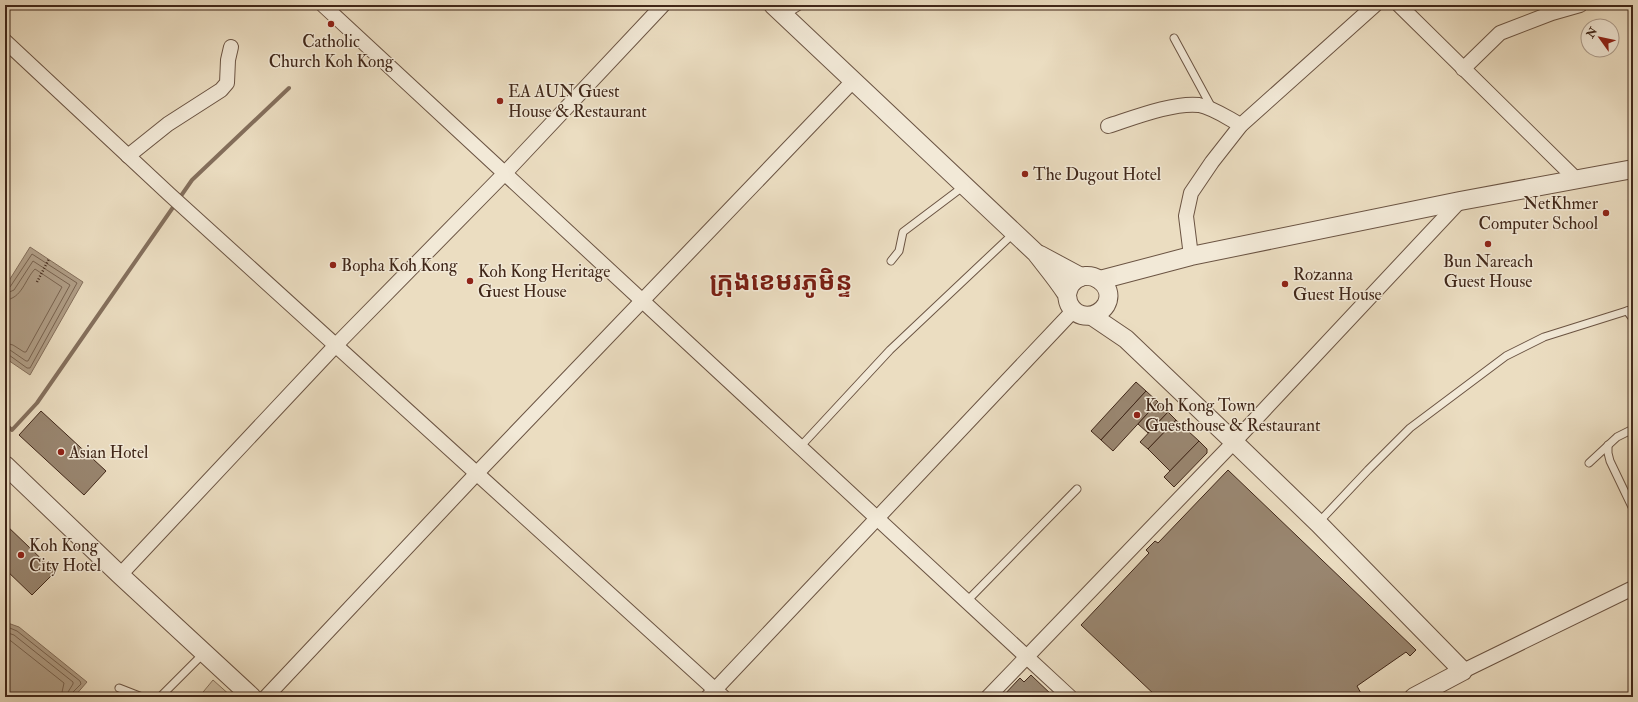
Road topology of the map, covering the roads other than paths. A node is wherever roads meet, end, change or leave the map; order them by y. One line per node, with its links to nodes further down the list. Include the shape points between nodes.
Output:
1 (323, 5): 18 (street)
2 (663, 5): 18 (street)
3 (801, 5): 7 (lane)
4 (1375, 5): 14 (street)
5 (1399, 5): 11 (street)
6 (1580, 5): 11 (street, via 1500,33)
7 (779, 10): 12 (street)
8 (1174, 38): 13 (lane)
9 (5, 41): 16 (street)
10 (231, 47): 16 (street, via 227,83 221,90 168,124)
11 (1463, 69): 19 (street)
12 (853, 80): 20 (street); 28 (street)
13 (1213, 110): 14 (street); 15 (street, via 1199,106 1161,109)
14 (1242, 125): 24 (street, via 1212,162 1191,194 1186,216)
15 (1108, 126)
16 (128, 156): 34 (street)
17 (1633, 169): 19 (street)
18 (504, 173): 28 (street); 34 (street)
19 (1577, 180): 21 (street)
20 (964, 186): 22 (street); 25 (lane, via 903,232 899,250)
21 (1460, 201): 24 (street); 36 (street)
22 (1014, 233): 23 (street); 38 (lane, via 890,350)
23 (1036, 253): 26 (street); 29 (street)
24 (1191, 256): 27 (street, via 1125,272)
25 (892, 261)
26 (1080, 277): 27 (street, via 1094,277); 29 (street, via 1071,284)
27 (1105, 292): 31 (street, via 1101,312); 33 (street)
28 (642, 300): 38 (street); 41 (street)
29 (1070, 302): 31 (street, via 1078,315); 44 (street)
30 (1630, 310): 32 (lane); 45 (lane, via 1544,337 1506,356 1410,428)
31 (1092, 316): 33 (street)
32 (1633, 319)
33 (1126, 339): 36 (street)
34 (336, 346): 41 (street); 46 (street)
35 (1633, 429): 37 (lane)
36 (1234, 442): 45 (street); 50 (street)
37 (1608, 445): 39 (lane); 43 (lane, via 1610,461)
38 (800, 447): 44 (street)
39 (1589, 464)
40 (5, 466): 46 (street)
41 (477, 473): 53 (street); 57 (street)
42 (1077, 490): 48 (lane)
43 (1633, 509)
44 (878, 519): 48 (street); 53 (street)
45 (1318, 523): 51 (street)
46 (120, 575): 49 (street)
47 (1633, 588): 51 (street)
48 (967, 601): 50 (street)
49 (204, 653): 55 (lane); 56 (street)
50 (1027, 656): 58 (street); 59 (street)
51 (1463, 671): 60 (street)
52 (119, 688): 54 (lane)
53 (716, 695)
54 (142, 697)
55 (160, 697)
56 (252, 697)
57 (266, 697)
58 (988, 697)
59 (1070, 697)
60 (1414, 697)

